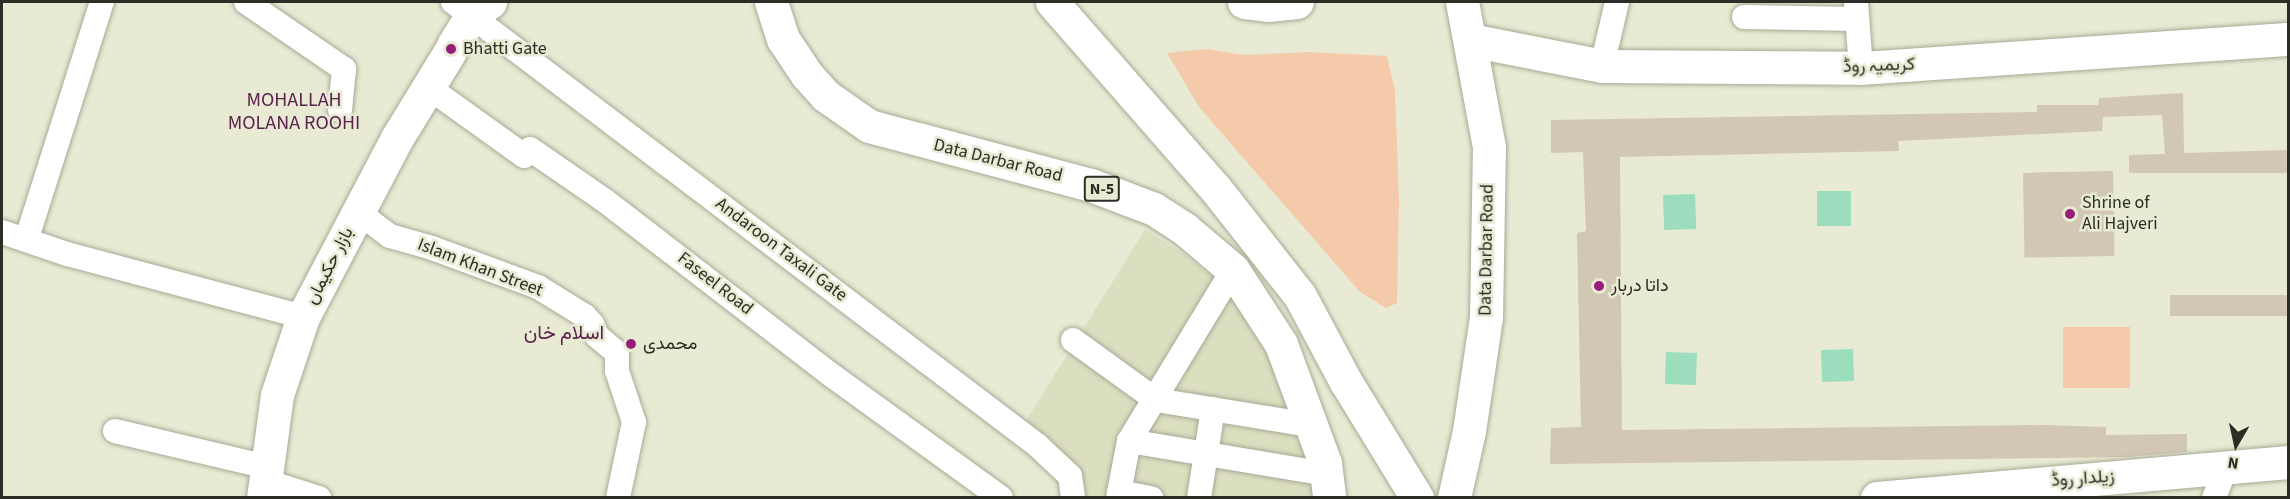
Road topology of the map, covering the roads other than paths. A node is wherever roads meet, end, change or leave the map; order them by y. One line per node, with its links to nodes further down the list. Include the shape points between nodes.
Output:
1 (102, 2): 20 (street)
2 (246, 2): 17 (street, via 344,69)
3 (771, 2): 21 (main road, Data Darbar Road / N-5, via 783,39 807,75 826,96 869,126 1091,184 1143,205 1186,230)
4 (1052, 2): 42 (main road, via 1215,188 1300,296 1346,382)
5 (1244, 2): 6 (main road)
6 (1297, 2)
7 (1462, 2): 13 (main road, Data Darbar Road)
8 (1617, 2): 14 (street)
9 (472, 6): 16 (main road, بازار حکیماں); 39 (street, Andaroon Taxali Gate, via 1037,445 1070,476)
10 (1856, 10): 11 (street); 15 (street)
11 (1744, 17)
12 (2289, 39): 15 (main road, کریمیہ روڈ)
13 (1470, 40): 14 (main road, کریمیہ روڈ); 43 (main road, Data Darbar Road, via 1489,147 1486,317 1469,431)
14 (1602, 66): 15 (main road, کریمیہ روڈ)
15 (1862, 68)
16 (428, 87): 18 (main road, بازار حکیماں); 38 (street, Faseel Road, via 524,156 530,149 604,200 834,377)
17 (340, 110)
18 (358, 212): 22 (main road, بازار حکیماں); 37 (street, Islam Khan Street, via 390,236 538,287 585,316 597,336 617,353 617,371 634,422)
19 (2, 232): 20 (street)
20 (27, 238): 22 (street, via 67,254)
21 (1233, 270): 24 (street); 26 (main road, Data Darbar Road / N-5, via 1281,344)
22 (303, 317): 31 (main road, بازار حکیماں, via 277,395)
23 (1073, 340): 24 (street)
24 (1156, 400): 25 (street); 28 (street)
25 (1213, 409): 26 (street); 29 (street)
26 (1311, 424): 33 (main road, Data Darbar Road / N-5)
27 (115, 431): 31 (street)
28 (1129, 441): 29 (street); 35 (street)
29 (1206, 454): 33 (street); 41 (street)
30 (2289, 462): 32 (main road, زیلدار روڈ)
31 (265, 482): 36 (street)
32 (2219, 483): 34 (main road, زیلدار روڈ)
33 (1328, 486)
34 (2063, 488): 44 (main road, زیلدار روڈ)
35 (1118, 495): 40 (street)
36 (320, 498)
37 (618, 498)
38 (1001, 498)
39 (1073, 498)
40 (1151, 498)
41 (1199, 498)
42 (1417, 498)
43 (1454, 498)
44 (1877, 498)

